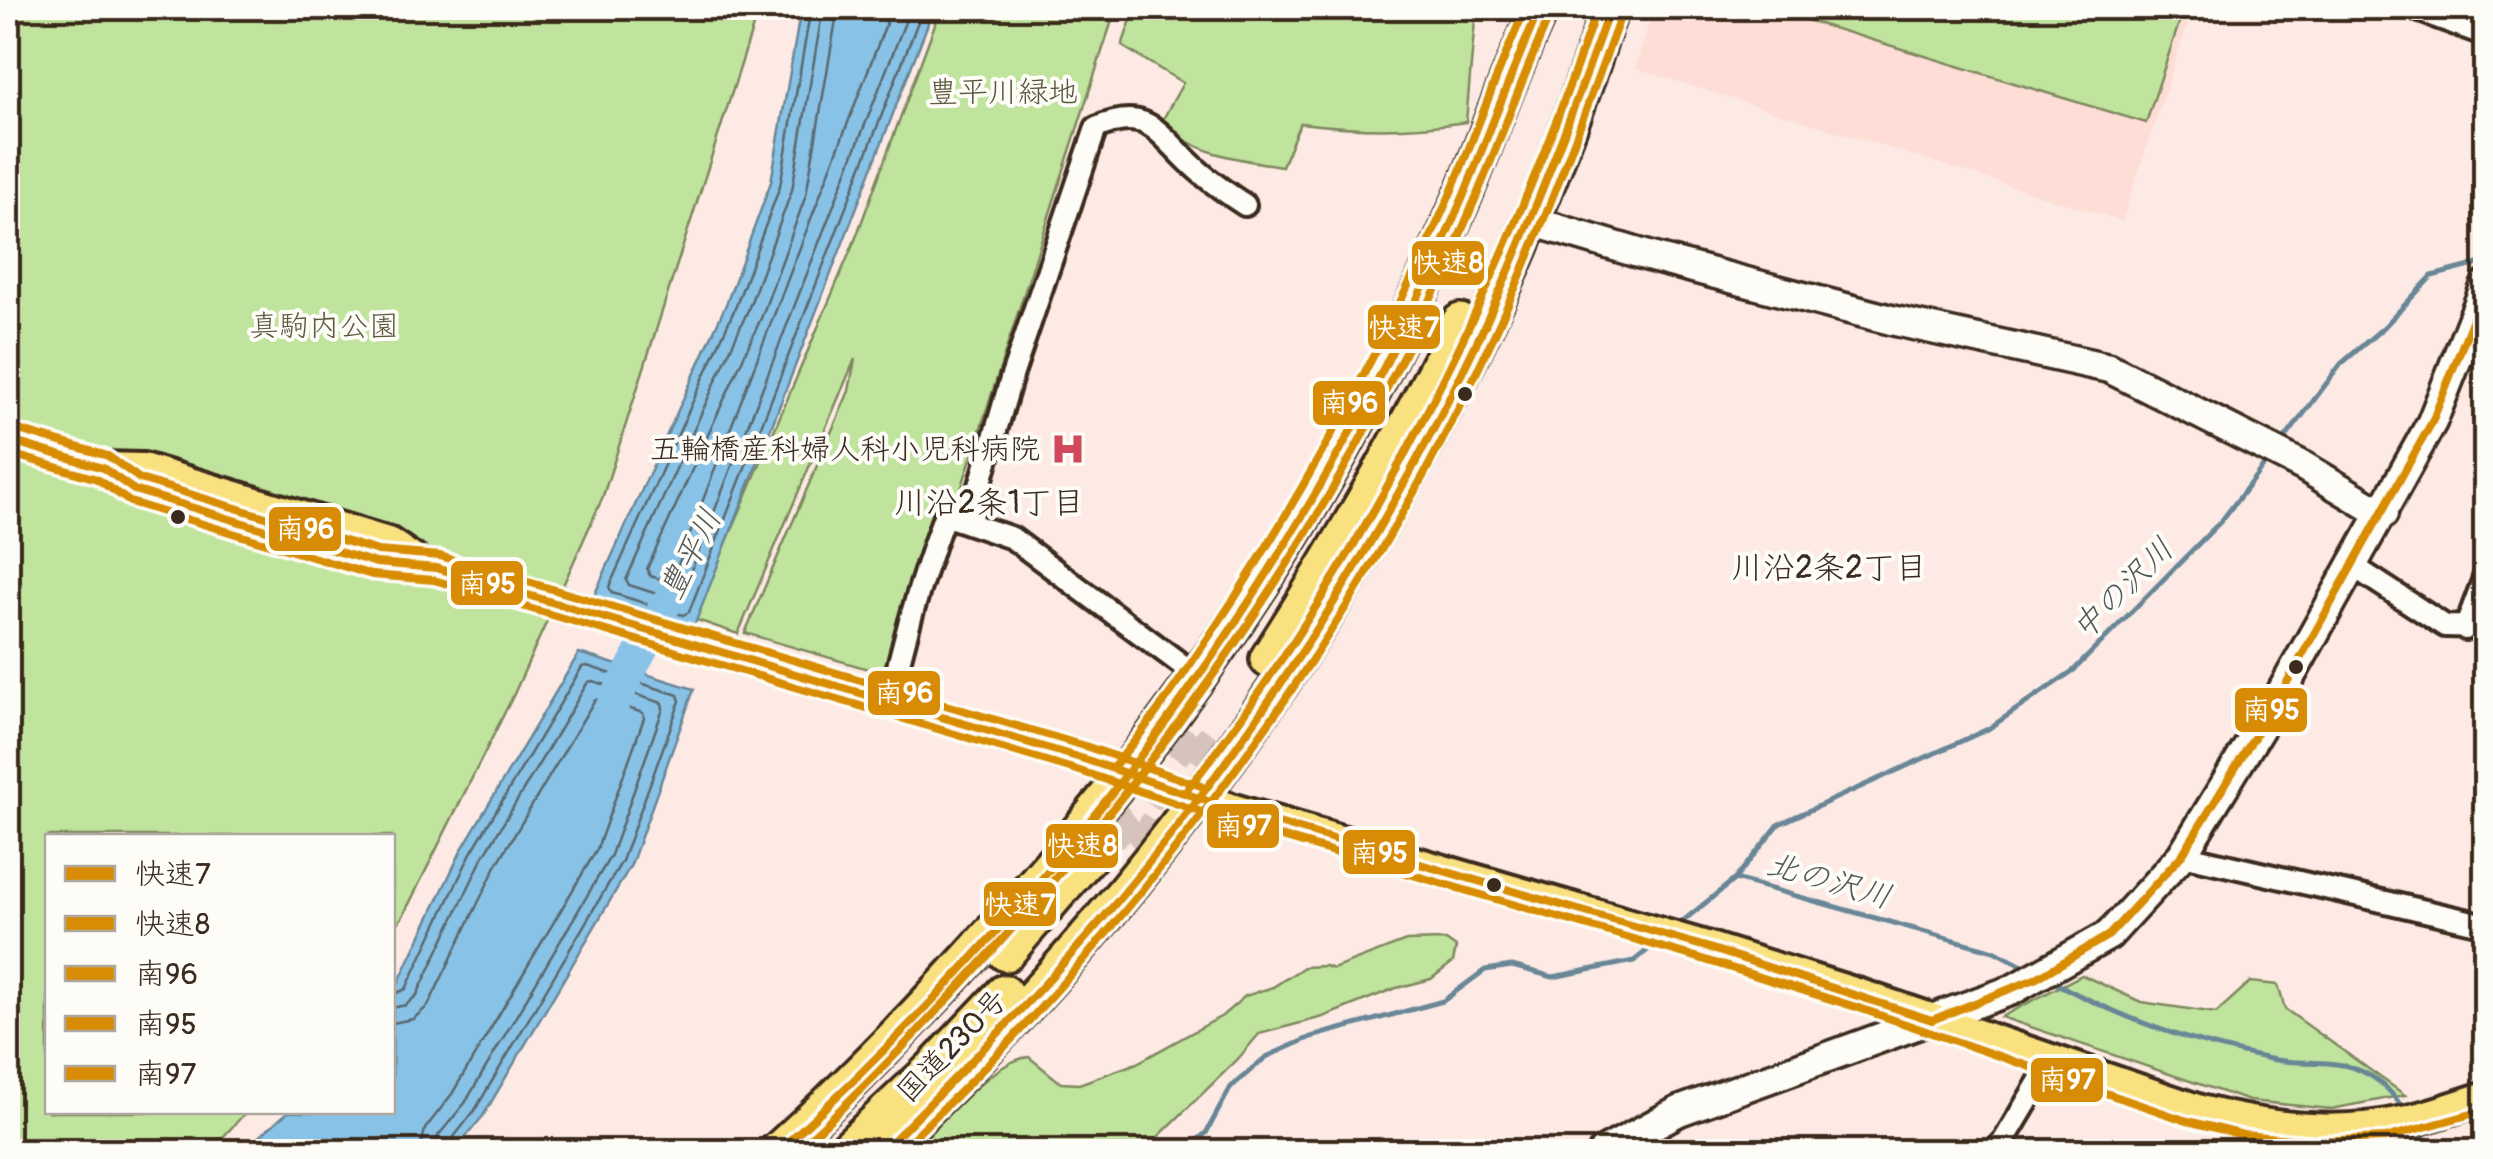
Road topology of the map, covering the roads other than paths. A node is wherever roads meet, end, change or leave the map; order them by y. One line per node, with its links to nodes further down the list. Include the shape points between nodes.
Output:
1 (1540, 8): 17 (highway, via 1463,196 1375,384 1312,501)
2 (1564, 8): 3 (highway, via 1417,350 1202,732 1321,577 1433,378 1500,234)
3 (1590, 8)
4 (1610, 8): 8 (highway)
5 (2412, 8): 6 (street)
6 (2486, 35)
7 (1246, 205): 13 (street, via 1148,123 1128,119 1096,128)
8 (1531, 221): 12 (street, via 1891,320 2109,368); 20 (highway, via 1454,392 1400,491 1315,631)
9 (2486, 285): 10 (street)
10 (2477, 334): 12 (street)
11 (8, 440): 18 (main road, via 102,468 143,469 388,543 419,564)
12 (2383, 514): 14 (street)
13 (970, 523): 17 (street, via 1012,538); 18 (street, via 943,519 908,620)
14 (2353, 566): 16 (street, via 2445,626); 21 (street)
15 (2486, 572): 16 (street)
16 (2475, 628)
17 (1197, 676): 19 (highway)
18 (890, 702): 19 (main road)
19 (1124, 774): 20 (main road); 27 (highway, via 910,1022)
20 (1197, 798): 23 (main road); 30 (highway, via 1054,974)
21 (2182, 855): 22 (street); 23 (street, via 2108,935 2035,980)
22 (2486, 926)
23 (1932, 1020): 24 (main road); 26 (street, via 1679,1111)
24 (2052, 1060): 25 (main road, via 2246,1123 2348,1128 2405,1122); 31 (street)
25 (2472, 1101)
26 (1610, 1150)
27 (776, 1152)
28 (807, 1152): 29 (highway, 国道230号, via 1119,841 976,1023)
29 (844, 1152)
30 (881, 1152)
31 (1994, 1152)

